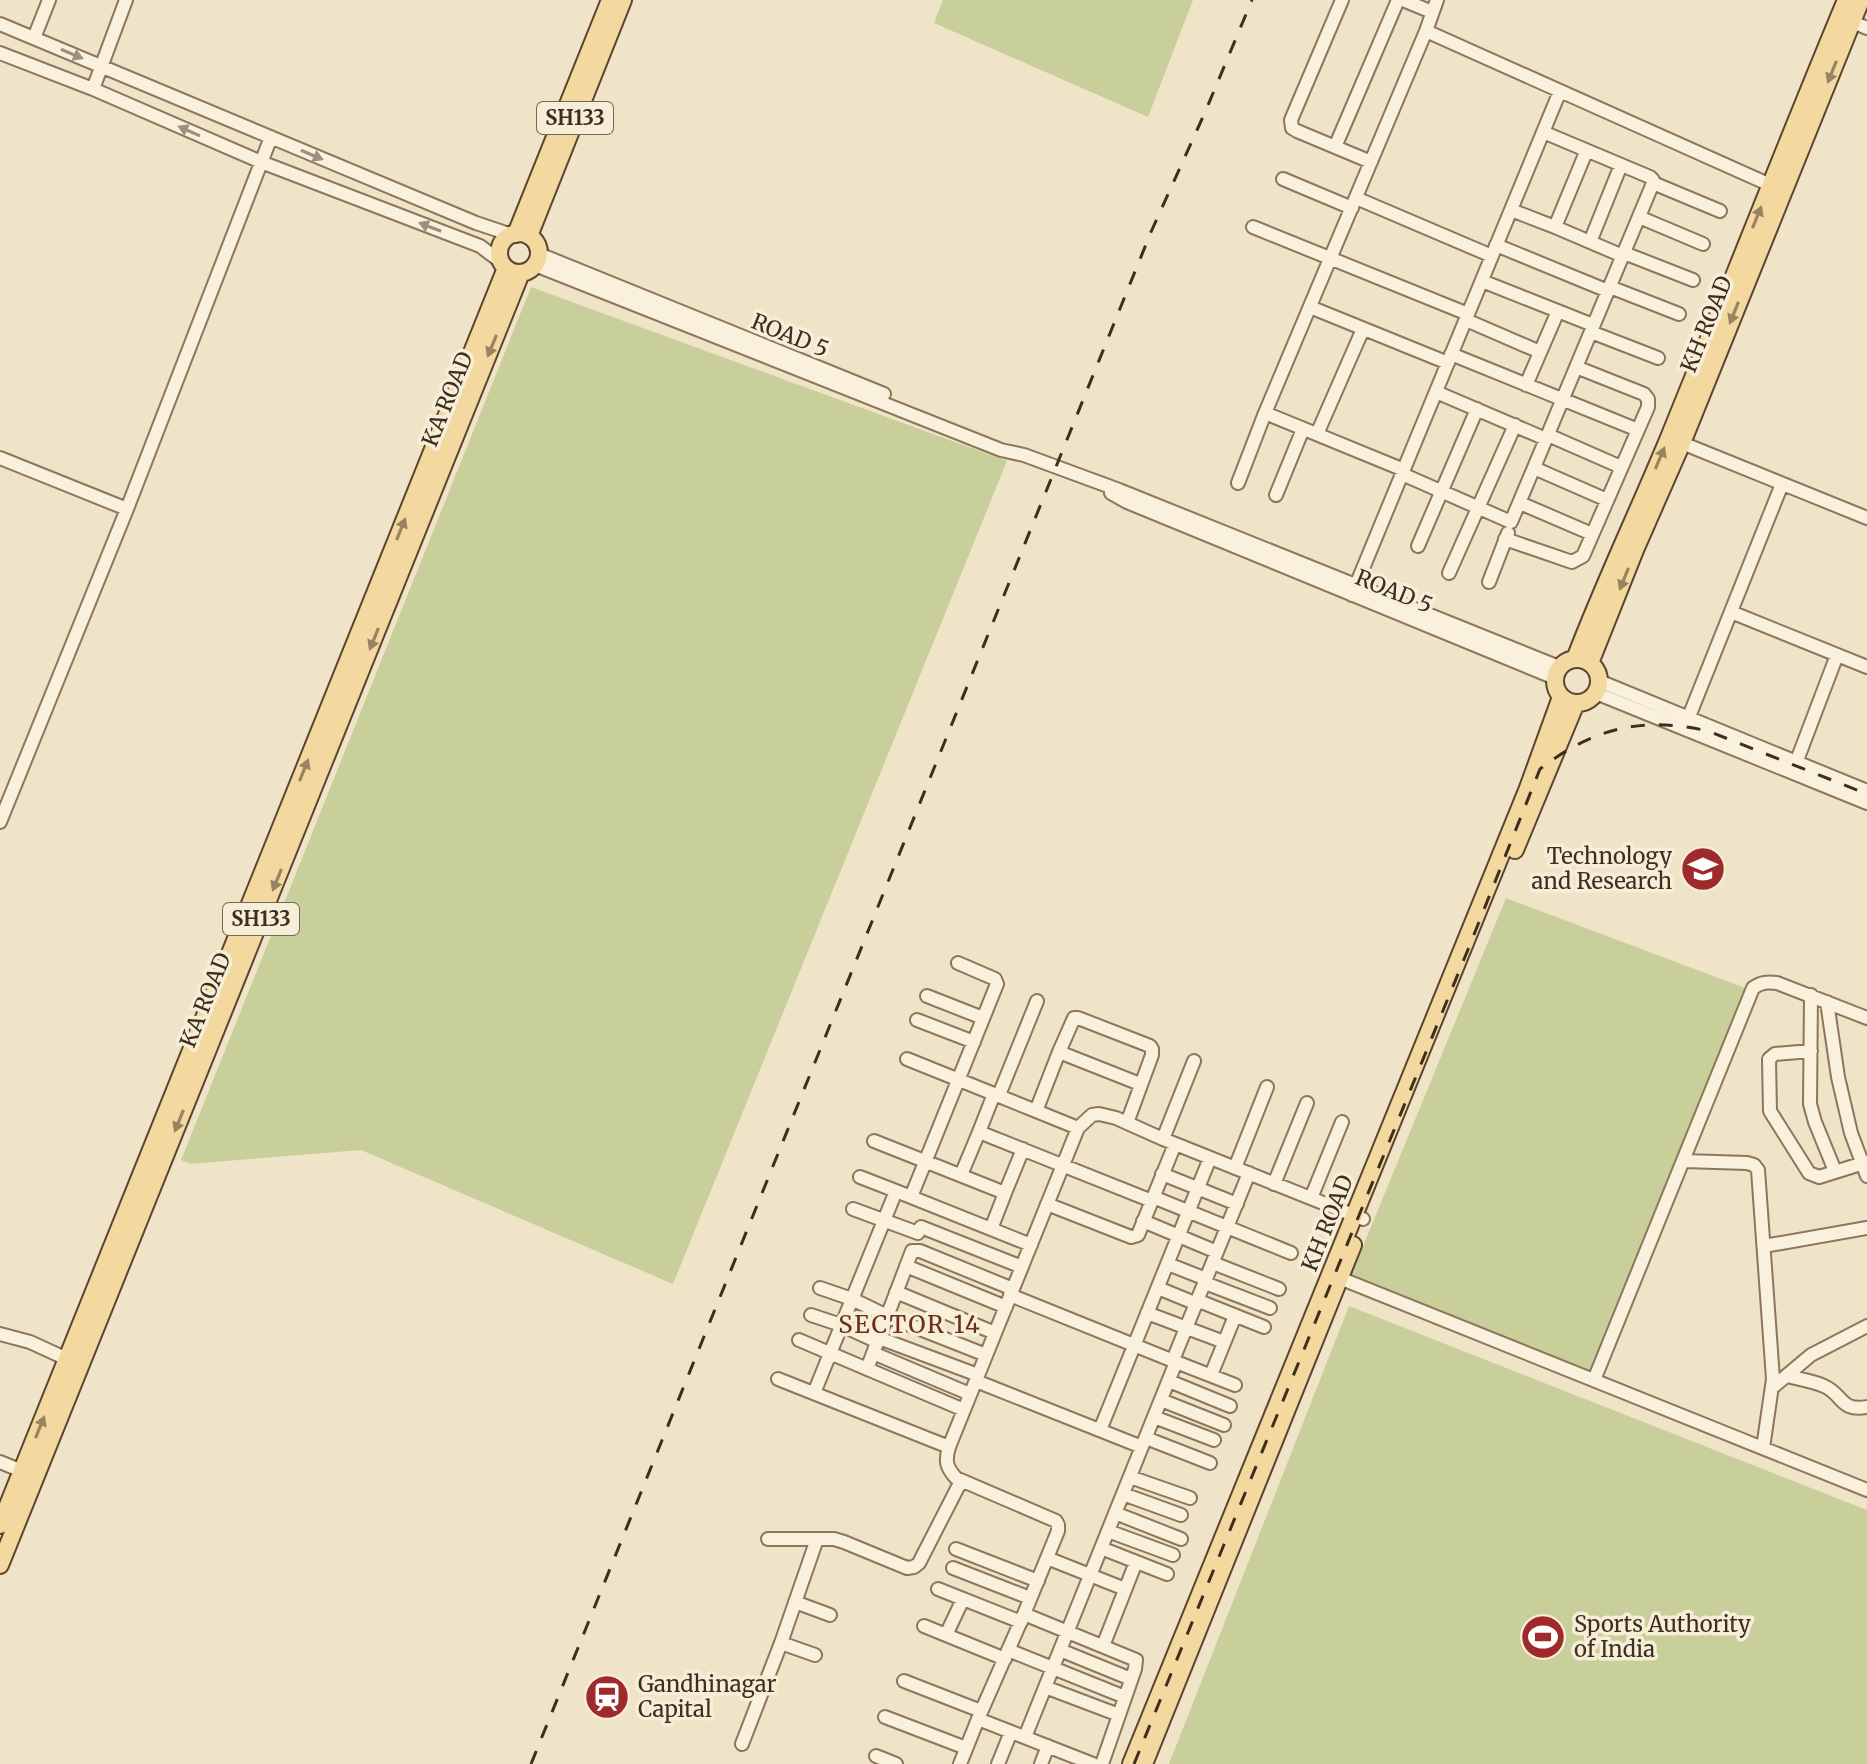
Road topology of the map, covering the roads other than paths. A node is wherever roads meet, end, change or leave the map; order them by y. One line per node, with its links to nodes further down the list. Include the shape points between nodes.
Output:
1 (49, 0): 13 (street)
2 (126, 0): 15 (street)
3 (610, 0): 34 (main road, SH133)
4 (623, 0): 34 (main road, SH133)
5 (1342, 0): 20 (street, via 1291,120 1292,128)
6 (1400, 0): 9 (street); 20 (street)
7 (1846, 0): 10 (main road, KH ROAD)
8 (1861, 0): 10 (main road, KH ROAD)
9 (1435, 6): 12 (street)
10 (1853, 22): 27 (main road, KH ROAD)
11 (0, 24): 13 (street)
12 (1426, 31): 17 (street); 23 (street)
13 (34, 38): 15 (street, one-way to 15)
14 (0, 53): 16 (street, ROAD 5)
15 (101, 66): 16 (street); 19 (street)
16 (93, 89): 22 (street, ROAD 5, one-way to 16)
17 (1560, 91): 18 (street); 27 (street)
18 (1543, 132): 21 (street); 29 (street)
19 (271, 137): 22 (street); 34 (street, one-way to 34, via 476,223)
20 (1335, 147): 23 (street)
21 (1586, 152): 24 (street); 33 (street)
22 (261, 162): 40 (street, ROAD 5, one-way to 22); 76 (street)
23 (1371, 162): 28 (street)
24 (1621, 165): 26 (street); 35 (street)
25 (1283, 179): 28 (street)
26 (1653, 183): 30 (street); 31 (street)
27 (1777, 187): 64 (main road, KH ROAD, one-way to 64); 87 (main road, KH ROAD, one-way to 27, via 1592,615)
28 (1354, 203): 37 (street); 39 (street)
29 (1511, 210): 33 (street); 37 (street)
30 (1720, 211)
31 (1639, 217): 36 (street); 38 (street)
32 (1253, 227): 39 (street)
33 (1555, 227): 35 (street)
34 (519, 235): 40 (main road, via 538,246); 40 (main road, SH133, via 505,239 499,253)
35 (1590, 242): 38 (street)
36 (1703, 244)
37 (1494, 250): 42 (street); 43 (street)
38 (1624, 254): 41 (street); 43 (street)
39 (1330, 258): 44 (street); 47 (street)
40 (520, 264): 84 (street, ROAD 5, via 1003,442); 97 (main road, KA ROAD / SH133)
41 (1693, 280)
42 (1482, 281): 45 (street); 47 (street)
43 (1609, 289): 46 (street); 49 (street)
44 (1310, 307): 48 (street); 58 (street)
45 (1558, 311): 49 (street); 50 (street)
46 (1679, 314)
47 (1467, 317): 50 (street); 52 (street)
48 (1363, 329): 52 (street); 62 (street)
49 (1592, 329): 51 (street); 53 (street)
50 (1540, 352): 54 (street)
51 (1658, 358)
52 (1449, 359): 54 (street); 55 (street)
53 (1576, 367): 56 (street); 61 (street, via 1644,394 1648,407)
54 (1526, 385): 56 (street)
55 (1436, 392): 57 (street); 68 (street)
56 (1562, 400): 61 (street); 63 (street)
57 (1477, 409): 59 (street); 71 (street)
58 (1265, 413): 60 (street); 69 (street)
59 (1515, 425): 63 (street); 75 (street)
60 (1303, 429): 62 (street); 72 (street)
61 (1638, 430): 66 (street)
62 (1317, 434): 68 (street)
63 (1547, 437): 66 (street); 67 (street)
64 (1682, 443): 70 (street); 87 (main road, KH ROAD, one-way to 87)
65 (0, 458): 76 (street)
66 (1621, 467): 73 (street)
67 (1534, 468): 73 (street); 74 (street)
68 (1403, 472): 71 (street); 84 (street)
69 (1238, 483)
70 (1782, 484): 77 (street); 85 (street)
71 (1441, 491): 75 (street); 81 (street)
72 (1276, 495)
73 (1607, 500): 79 (street)
74 (1520, 503): 78 (street); 79 (street)
75 (1478, 507): 78 (street); 82 (street)
76 (127, 509): 96 (street)
77 (1867, 518)
78 (1511, 522): 80 (street)
79 (1592, 534): 80 (street, via 1583,556 1572,562)
80 (1505, 539): 83 (street)
81 (1418, 546)
82 (1449, 573)
83 (1489, 582)
84 (1354, 590): 89 (street, ROAD 5)
85 (1731, 612): 86 (street); 92 (street)
86 (1837, 655): 88 (street); 93 (street)
87 (1583, 661): 89 (main road, via 1564,663); 90 (main road, via 1597,671)
88 (1867, 667)
89 (1557, 673): 91 (main road, via 1556,689)
90 (1598, 687): 91 (main road, via 1587,701); 92 (street); 95 (street)
91 (1569, 700): 148 (main road, KH ROAD, via 1523,801)
92 (1688, 719): 93 (street)
93 (1796, 763): 94 (street)
94 (1867, 791)
95 (1867, 803)
96 (0, 822)
97 (250, 925): 190 (main road, KA ROAD / SH133); 216 (main road, KA ROAD / SH133, one-way to 216)
98 (958, 963): 103 (street, via 997,981)
99 (1811, 995): 102 (street); 107 (street); 126 (street, via 1777,983 1753,988)
100 (927, 996): 103 (street)
101 (1037, 1001): 114 (street)
102 (1827, 1002): 104 (street); 127 (street, via 1851,1133)
103 (983, 1018): 106 (street)
104 (1867, 1018)
105 (917, 1020): 106 (street)
106 (974, 1042): 111 (street)
107 (1811, 1051): 130 (street, via 1810,1104); 130 (street, via 1771,1056 1769,1103 1809,1173 1819,1177)
108 (1059, 1052): 112 (street); 112 (street, via 1074,1018 1135,1040 1152,1049); 116 (street)
109 (907, 1059): 111 (street)
110 (1194, 1061): 122 (street)
111 (959, 1079): 114 (street); 125 (street)
112 (1140, 1084): 118 (street)
113 (1267, 1087): 129 (street)
114 (996, 1094): 116 (street); 120 (street)
115 (1307, 1103): 136 (street)
116 (1036, 1111): 119 (street)
117 (1342, 1122): 141 (street)
118 (1127, 1123): 119 (street, via 1099,1114); 122 (street)
119 (1078, 1128): 128 (street)
120 (979, 1132): 123 (street); 133 (street)
121 (874, 1141): 125 (street)
122 (1169, 1141): 124 (street); 132 (street)
123 (1023, 1149): 128 (street); 139 (street)
124 (1210, 1158): 129 (street); 137 (street)
125 (926, 1161): 133 (street); 140 (street)
126 (1684, 1161): 157 (street, via 1754,1165); 197 (street)
127 (1865, 1162): 130 (street); 134 (street)
128 (1063, 1165): 142 (street); 144 (street)
129 (1235, 1168): 131 (street)
130 (1835, 1171)
131 (1249, 1173): 136 (street); 145 (street)
132 (1162, 1174): 137 (street); 142 (street)
133 (961, 1175): 139 (street)
134 (1867, 1176)
135 (860, 1177): 138 (street)
136 (1274, 1184): 141 (street)
137 (1198, 1189): 145 (street); 147 (street)
138 (896, 1191): 140 (street); 149 (street)
139 (1005, 1193): 153 (street)
140 (911, 1197): 143 (street)
141 (1311, 1198): 148 (street)
142 (1152, 1199): 147 (street); 150 (street)
143 (930, 1204): 153 (street); 154 (street)
144 (1047, 1204): 150 (street, via 1131,1237 1138,1235); 156 (street)
145 (1237, 1204): 151 (street)
146 (853, 1209): 149 (street)
147 (1189, 1211): 151 (street); 155 (street)
148 (1358, 1217): 164 (main road, KH ROAD)
149 (884, 1221): 154 (street); 171 (street)
150 (1143, 1221): 155 (street)
151 (1227, 1227): 159 (street); 160 (street)
152 (1867, 1228): 157 (street)
153 (991, 1229): 156 (street)
154 (919, 1230): 158 (street); 163 (street)
155 (1179, 1237): 160 (street); 161 (street)
156 (1031, 1245): 163 (street)
157 (1764, 1246): 200 (street)
158 (912, 1251): 162 (street); 170 (street)
159 (1291, 1253)
160 (1215, 1257): 165 (street); 168 (street)
161 (1168, 1264): 165 (street); 167 (street)
162 (906, 1266): 169 (street); 170 (street)
163 (1022, 1267): 170 (street)
164 (1335, 1276): 197 (street); 276 (main road, KH ROAD); 277 (main road, KH ROAD)
165 (1206, 1281): 172 (street); 173 (street)
166 (820, 1288): 171 (street)
167 (1158, 1288): 172 (street); 174 (street)
168 (1279, 1289)
169 (896, 1292): 176 (street); 182 (street)
170 (1010, 1297): 182 (street); 187 (street)
171 (852, 1299): 176 (street); 178 (street)
172 (1198, 1302): 177 (street); 181 (street)
173 (1270, 1308)
174 (1147, 1313): 181 (street); 187 (street)
175 (811, 1315): 178 (street)
176 (887, 1316): 186 (street); 189 (street)
177 (1235, 1316): 180 (street); 185 (street)
178 (841, 1325): 186 (street); 188 (street)
179 (1867, 1326): 194 (street, via 1811,1355)
180 (1264, 1327)
181 (1187, 1328): 185 (street); 191 (street)
182 (995, 1333): 189 (street)
183 (0, 1334): 190 (street)
184 (799, 1340): 188 (street)
185 (1224, 1342): 193 (street)
186 (877, 1344): 192 (street); 195 (street); 202 (street)
187 (1134, 1345): 191 (street); 209 (street)
188 (830, 1353): 192 (street); 201 (street)
189 (986, 1355): 195 (street)
190 (67, 1359): 216 (main road, KA ROAD / SH133, one-way to 190)
191 (1175, 1361): 193 (street); 198 (street)
192 (867, 1369): 206 (street)
193 (1211, 1375): 199 (street)
194 (1787, 1376): 200 (street); 205 (street, via 1826,1386 1852,1408)
195 (977, 1378): 202 (street); 209 (street)
196 (778, 1379): 201 (street)
197 (1594, 1380): 213 (street)
198 (1169, 1381): 203 (street); 204 (street)
199 (1235, 1385)
200 (1773, 1387): 213 (street)
201 (814, 1393): 212 (street)
202 (970, 1394): 206 (street)
203 (1161, 1400): 207 (street); 208 (street)
204 (1230, 1406)
205 (1867, 1407)
206 (964, 1410): 212 (street)
207 (1154, 1417): 210 (street); 211 (street)
208 (1224, 1425)
209 (1100, 1430): 211 (street)
210 (1214, 1440)
211 (1144, 1442): 215 (street); 217 (street)
212 (949, 1447): 218 (street, via 949,1470)
213 (1763, 1448): 219 (street)
214 (0, 1462): 216 (street)
215 (1210, 1463)
216 (29, 1474): 224 (main road, KA ROAD / SH133); 235 (main road, KA ROAD / SH133)
217 (1130, 1477): 220 (street); 221 (street)
218 (961, 1481): 227 (street, via 914,1567 844,1542); 232 (street, via 1056,1521 1058,1531)
219 (1867, 1490)
220 (1123, 1494): 222 (street); 223 (street)
221 (1190, 1498)
222 (1115, 1513): 225 (street); 228 (street)
223 (1181, 1515)
224 (0, 1525)
225 (1108, 1531): 229 (street); 231 (street)
226 (768, 1539): 227 (street)
227 (817, 1539): 245 (street)
228 (1181, 1539)
229 (1101, 1548): 234 (street); 238 (street)
230 (956, 1549): 233 (street)
231 (1173, 1555)
232 (1047, 1558): 238 (street); 240 (street)
233 (990, 1562): 239 (street); 240 (street)
234 (1136, 1562): 237 (street); 242 (street)
235 (0, 1565)
236 (953, 1568): 239 (street)
237 (1167, 1574)
238 (1090, 1577): 242 (street); 249 (street)
239 (982, 1579): 243 (street); 244 (street)
240 (1038, 1581): 243 (street)
241 (938, 1589): 244 (street)
242 (1125, 1589): 252 (street)
243 (1030, 1598): 247 (street)
244 (968, 1600): 247 (street); 250 (street)
245 (795, 1602): 246 (street); 251 (street)
246 (830, 1615)
247 (1022, 1618): 249 (street); 254 (street)
248 (924, 1626): 250 (street)
249 (1067, 1632): 252 (street); 253 (street)
250 (946, 1635): 254 (street)
251 (781, 1643): 255 (street); 266 (street)
252 (1103, 1646): 257 (street, via 1136,1660)
253 (1060, 1650): 256 (street); 257 (street)
254 (1006, 1654): 256 (street); 261 (street)
255 (815, 1655)
256 (1053, 1668): 259 (street); 260 (street)
257 (1131, 1679): 260 (street)
258 (904, 1681): 261 (street)
259 (1045, 1687): 262 (street); 265 (street)
260 (1125, 1697): 262 (street)
261 (979, 1715): 264 (street); 268 (street)
262 (1119, 1715): 275 (street)
263 (885, 1717): 268 (street)
264 (1011, 1732): 265 (street); 272 (street)
265 (1025, 1737): 267 (street)
266 (742, 1744)
267 (1048, 1746): 273 (street); 274 (street)
268 (966, 1748): 271 (street)
269 (876, 1756): 270 (street)
270 (896, 1764)
271 (960, 1764)
272 (998, 1764)
273 (1041, 1764)
274 (1093, 1764)
275 (1102, 1764)
276 (1131, 1764)
277 (1144, 1764)

